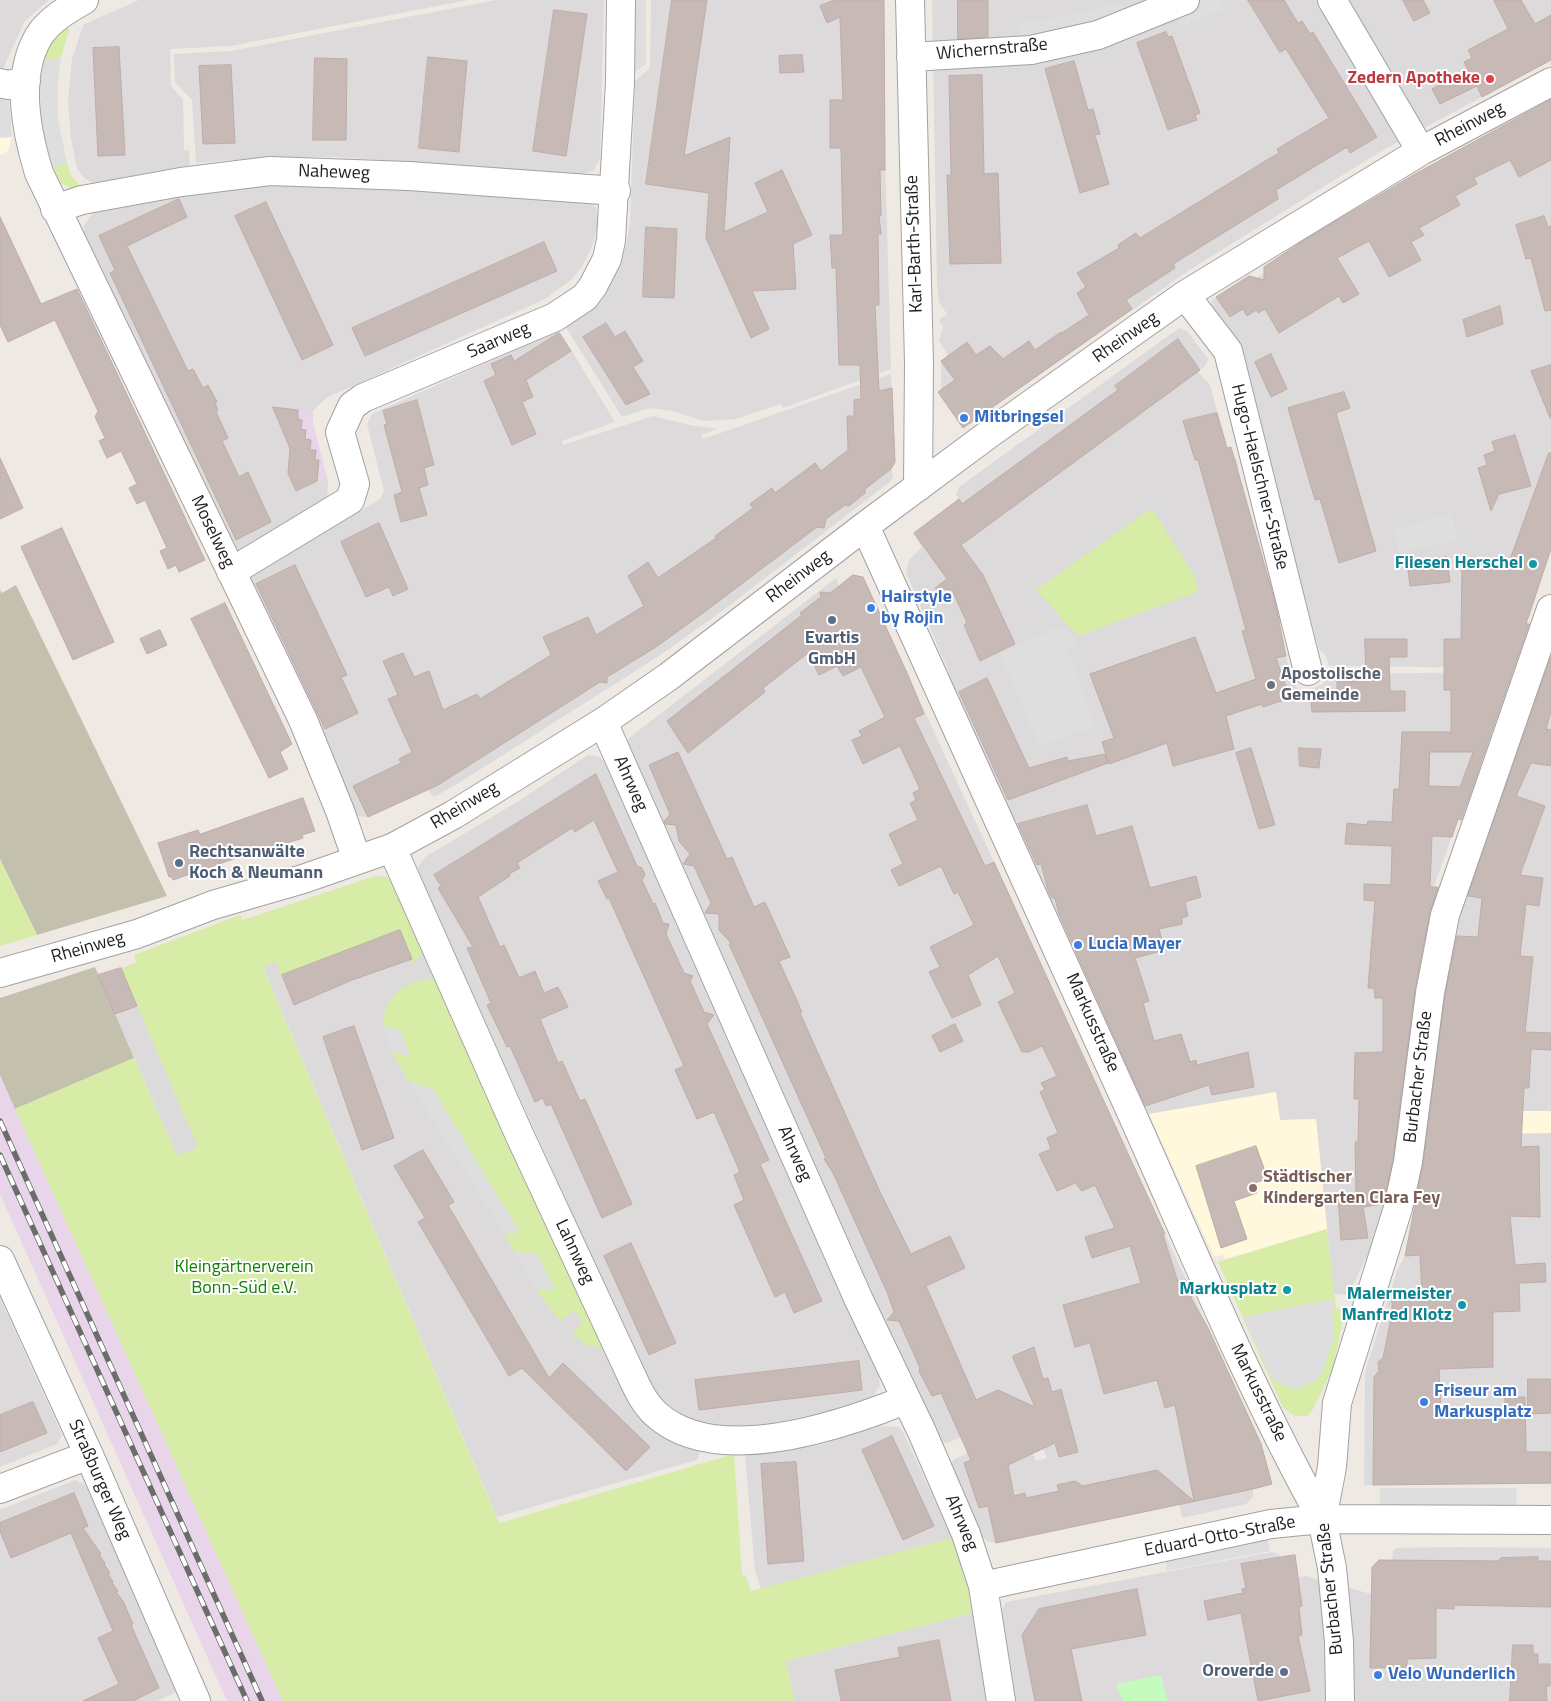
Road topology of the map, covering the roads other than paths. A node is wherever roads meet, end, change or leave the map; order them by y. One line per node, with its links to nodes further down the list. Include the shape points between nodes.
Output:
1 (84, 0): 7 (street, Moselweg, via 54,19 40,35 29,65)
2 (621, 0): 10 (street, Saarweg)
3 (910, 0): 6 (street, Karl-Barth-Straße)
4 (1185, 0): 6 (street, Wichernstraße, via 1098,35 1031,50)
5 (1332, 0): 9 (street)
6 (911, 57): 13 (street, Karl-Barth-Straße, via 919,363)
7 (13, 82): 11 (street, Moselweg, via 26,116 38,173)
8 (1551, 82): 9 (street, Rheinweg)
9 (1421, 151): 12 (street, Rheinweg)
10 (616, 191): 11 (street, Naheweg, via 409,176 270,171 181,182 82,200); 15 (street, Saarweg, via 607,259 584,297 555,318 364,398 352,406 340,432 355,484 350,500)
11 (55, 209): 15 (street, Moselweg)
12 (1185, 296): 13 (street, Rheinweg); 17 (street, Hugo-Haelschner-Straße, via 1228,351)
13 (918, 487): 14 (street, Rheinweg)
14 (865, 526): 18 (street, Rheinweg, via 668,677); 26 (street, Markusstraße, via 1066,964 1231,1336)
15 (231, 572): 20 (street, Moselweg, via 303,720)
16 (1551, 609): 26 (street, Burbacher Straße, via 1445,915 1430,992 1409,1153 1398,1208 1337,1403 1332,1467)
17 (1308, 671)
18 (603, 722): 19 (street, Rheinweg, via 461,810); 23 (street, Ahrweg)
19 (392, 848): 20 (street, Rheinweg); 23 (street, Lahnweg, via 627,1366 641,1395 655,1414 686,1432 718,1440 741,1440 813,1429)
20 (357, 860): 21 (street, Rheinweg, via 303,880 213,905 137,934)
21 (0, 973)
22 (0, 1260): 24 (street, Straßburger Weg)
23 (905, 1400): 28 (street, Ahrweg, via 966,1534)
24 (89, 1455): 25 (street); 29 (street, Straßburger Weg)
25 (0, 1489)
26 (1322, 1519): 27 (street, Eduard-Otto-Straße); 28 (street, Eduard-Otto-Straße, via 1271,1524); 31 (street, Burbacher Straße, via 1332,1568 1339,1642)
27 (1551, 1520)
28 (983, 1586): 30 (street, Ahrweg)
29 (196, 1701)
30 (1001, 1701)
31 (1340, 1701)

